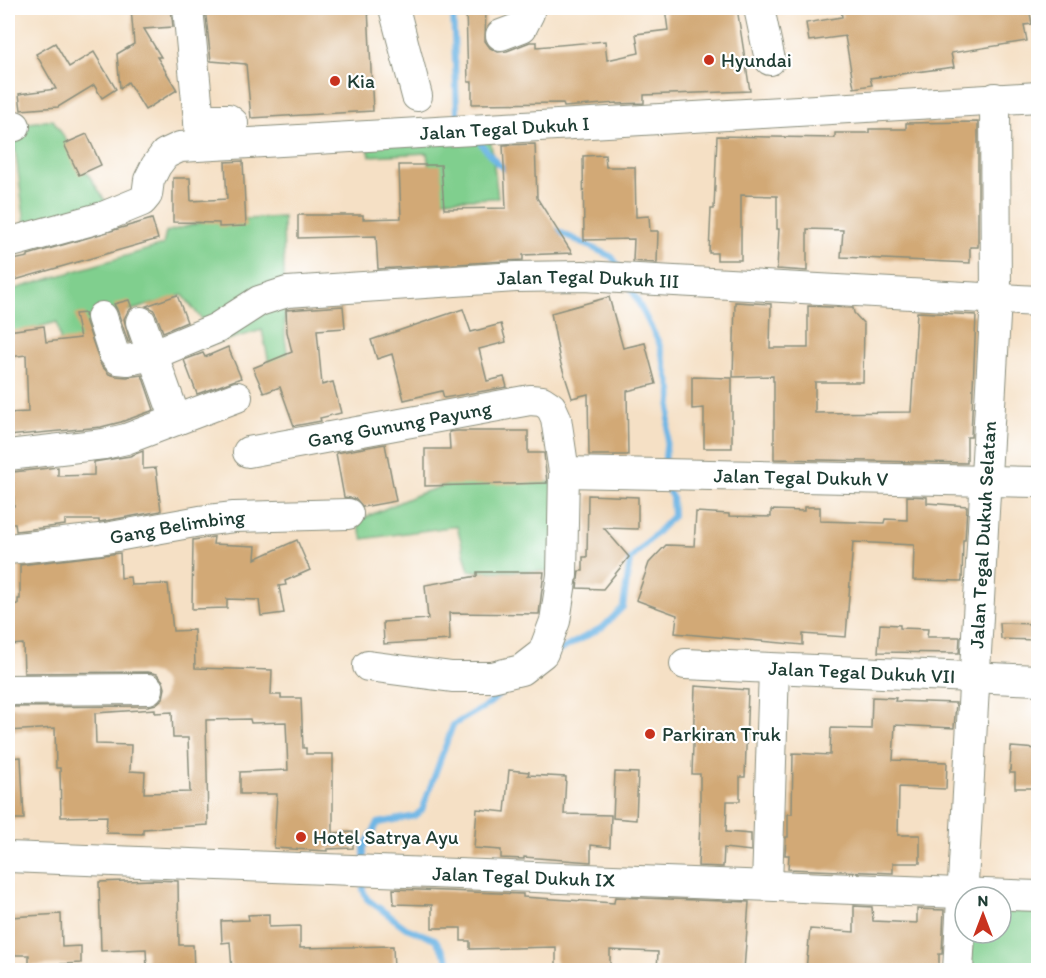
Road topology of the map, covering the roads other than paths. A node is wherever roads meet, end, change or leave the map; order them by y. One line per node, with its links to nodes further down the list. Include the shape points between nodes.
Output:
1 (188, 8): 10 (street)
2 (394, 8): 7 (street)
3 (528, 8): 5 (street, via 522,27)
4 (759, 8): 6 (street)
5 (501, 35)
6 (770, 60)
7 (417, 96)
8 (1038, 97): 9 (street, Jalan Tegal Dukuh I)
9 (995, 98): 10 (street, Jalan Tegal Dukuh I, via 232,143); 12 (street, Jalan Tegal Dukuh Selatan)
10 (199, 134): 11 (street, Jalan Tegal Dukuh I, via 165,154 142,201 103,217)
11 (8, 243)
12 (996, 299): 13 (street, Jalan Tegal Dukuh III); 16 (street, Jalan Tegal Dukuh III, via 583,276 482,279 287,292 259,301 217,328); 22 (street, Jalan Tegal Dukuh Selatan)
13 (1038, 301)
14 (102, 318): 16 (street, Jalan Tegal Dukuh III, via 118,359)
15 (141, 322): 16 (street)
16 (152, 355): 18 (street)
17 (237, 397): 18 (street)
18 (176, 420): 20 (street, via 104,444)
19 (248, 452): 21 (street, Gang Gunung Payung, via 530,400 551,407)
20 (8, 455)
21 (564, 472): 22 (street, Jalan Tegal Dukuh V); 27 (street, via 562,575 555,621 543,653 521,670 492,677)
22 (985, 480): 23 (street, Jalan Tegal Dukuh V); 29 (street, Jalan Tegal Dukuh Selatan)
23 (1038, 482)
24 (348, 514): 25 (street, Gang Belimbing, via 200,520 100,539)
25 (8, 549)
26 (685, 664): 28 (street, Jalan Tegal Dukuh VII)
27 (368, 666)
28 (774, 669): 29 (street, Jalan Tegal Dukuh VII); 34 (street)
29 (975, 677): 30 (street, Jalan Tegal Dukuh VII); 35 (street, Jalan Tegal Dukuh Selatan)
30 (1038, 680)
31 (148, 689): 32 (street)
32 (8, 690)
33 (8, 857): 34 (street, Jalan Tegal Dukuh IX)
34 (766, 885): 36 (street, Jalan Tegal Dukuh IX)
35 (963, 885)
36 (953, 893)
37 (1013, 895): 38 (street, Jalan Tegal Dukuh IX)
38 (1038, 896)
39 (960, 945): 40 (street, Jalan Tegal Dukuh Selatan)
40 (958, 970)

